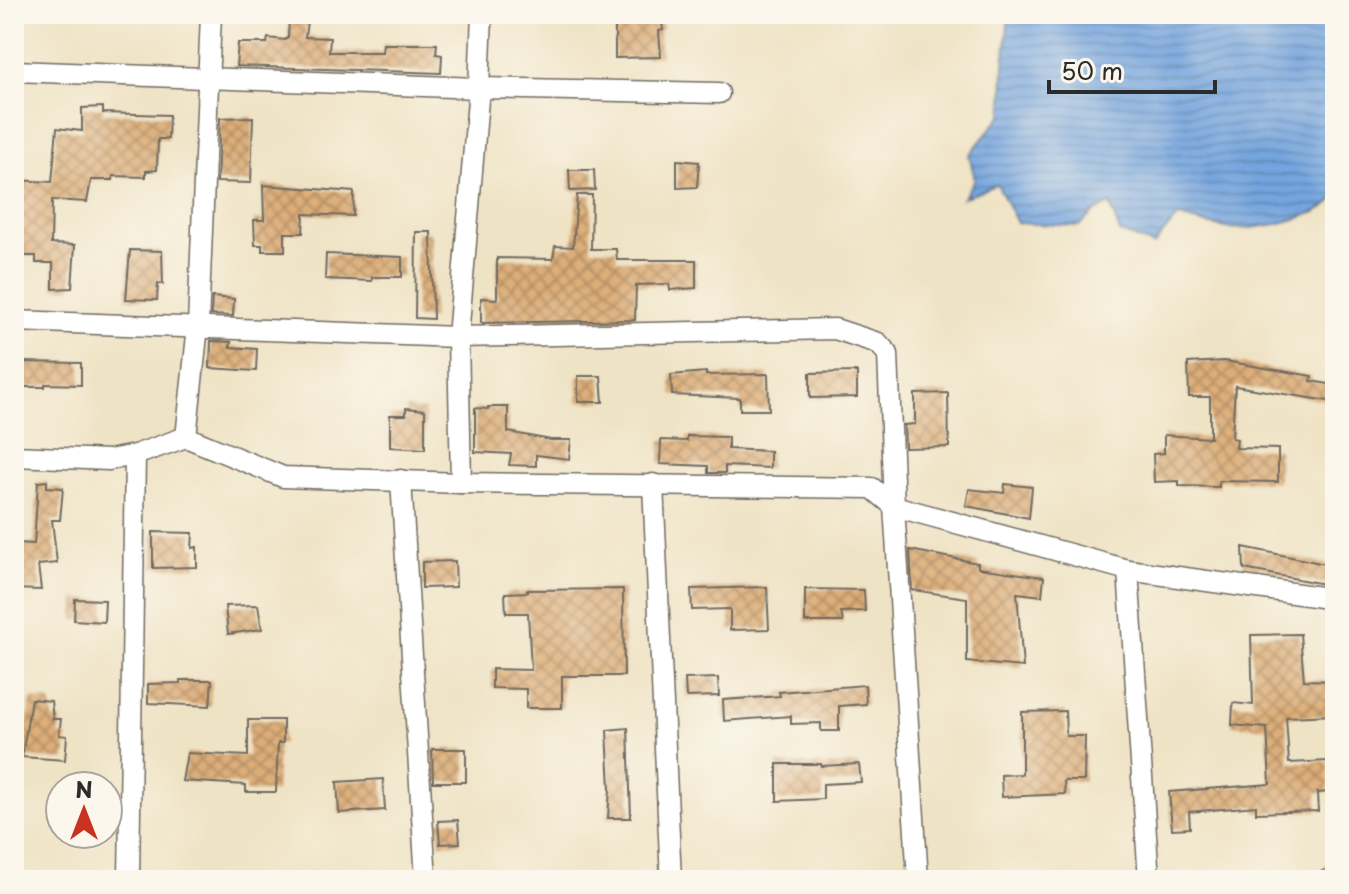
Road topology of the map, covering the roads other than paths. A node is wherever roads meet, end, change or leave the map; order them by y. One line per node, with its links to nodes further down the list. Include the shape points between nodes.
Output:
1 (211, 14): 4 (street)
2 (482, 14): 5 (street)
3 (14, 71): 4 (street)
4 (208, 77): 5 (street); 8 (street)
5 (479, 88): 6 (street); 9 (street)
6 (719, 93)
7 (14, 321): 8 (street)
8 (198, 326): 9 (street); 10 (street)
9 (458, 337): 14 (street); 16 (street, via 835,329 878,343 888,354)
10 (186, 437): 11 (street); 13 (street, via 283,477)
11 (135, 455): 12 (street, via 109,460); 20 (street)
12 (14, 456)
13 (401, 480): 14 (street); 21 (street)
14 (461, 483): 15 (street)
15 (653, 484): 16 (street, via 872,488); 22 (street)
16 (894, 506): 17 (street); 23 (street)
17 (1128, 570): 18 (street); 24 (street)
18 (1335, 599)
19 (1335, 879): 25 (street)
20 (129, 880)
21 (426, 880)
22 (671, 880)
23 (918, 880)
24 (1149, 880)
25 (1328, 880)

